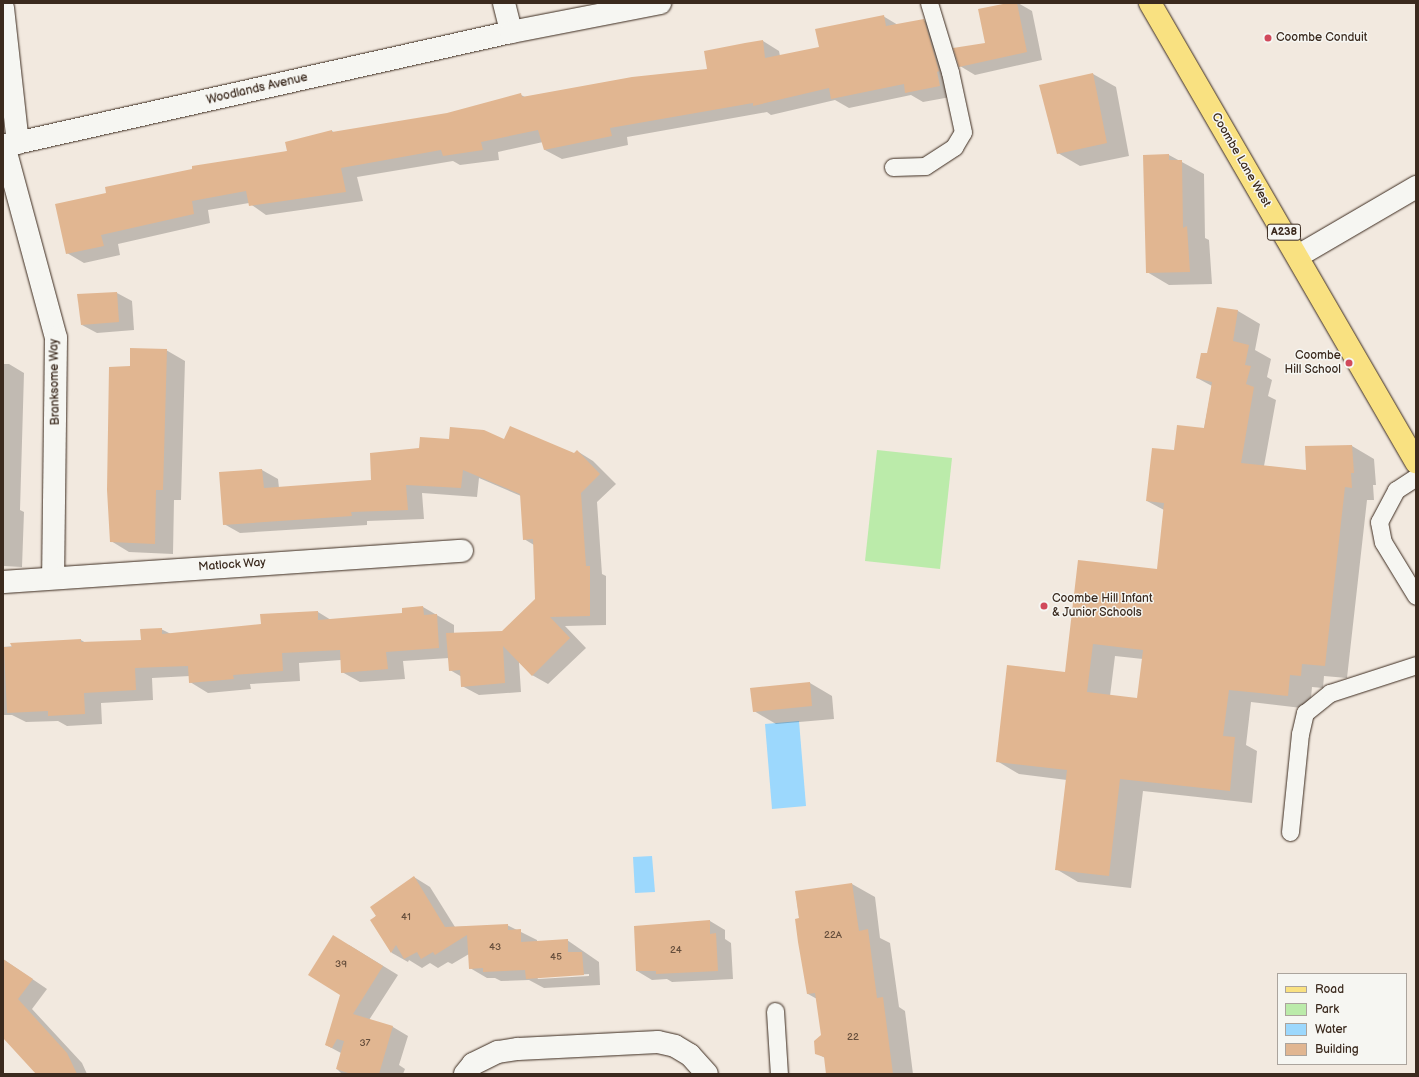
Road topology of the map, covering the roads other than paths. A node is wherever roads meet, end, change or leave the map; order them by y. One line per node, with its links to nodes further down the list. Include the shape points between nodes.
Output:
1 (504, 3): 6 (street)
2 (929, 3): 8 (lane, via 950,72 963,132 954,147 925,166)
3 (1150, 3): 10 (main road, Coombe Lane West / A238)
4 (656, 4): 6 (street, Woodlands Avenue)
5 (3, 8): 7 (street, Branksome Way)
6 (511, 32): 7 (street, Woodlands Avenue)
7 (8, 145): 14 (street, Branksome Way, via 56,338)
8 (892, 168)
9 (1416, 187): 10 (street)
10 (1298, 256): 11 (main road, Coombe Lane West / A238)
11 (1416, 462)
12 (1416, 477): 16 (lane, via 1396,490 1379,522 1383,542)
13 (462, 551): 14 (street, Matlock Way)
14 (53, 578): 15 (street, Matlock Way)
15 (3, 582)
16 (1416, 596)
17 (1416, 665): 18 (lane, via 1330,693 1306,713 1300,734)
18 (1290, 832)
19 (775, 1011): 22 (lane)
20 (465, 1074): 21 (street, via 473,1064 498,1052 585,1044 658,1042 674,1046 690,1055)
21 (707, 1074)
22 (779, 1074)

